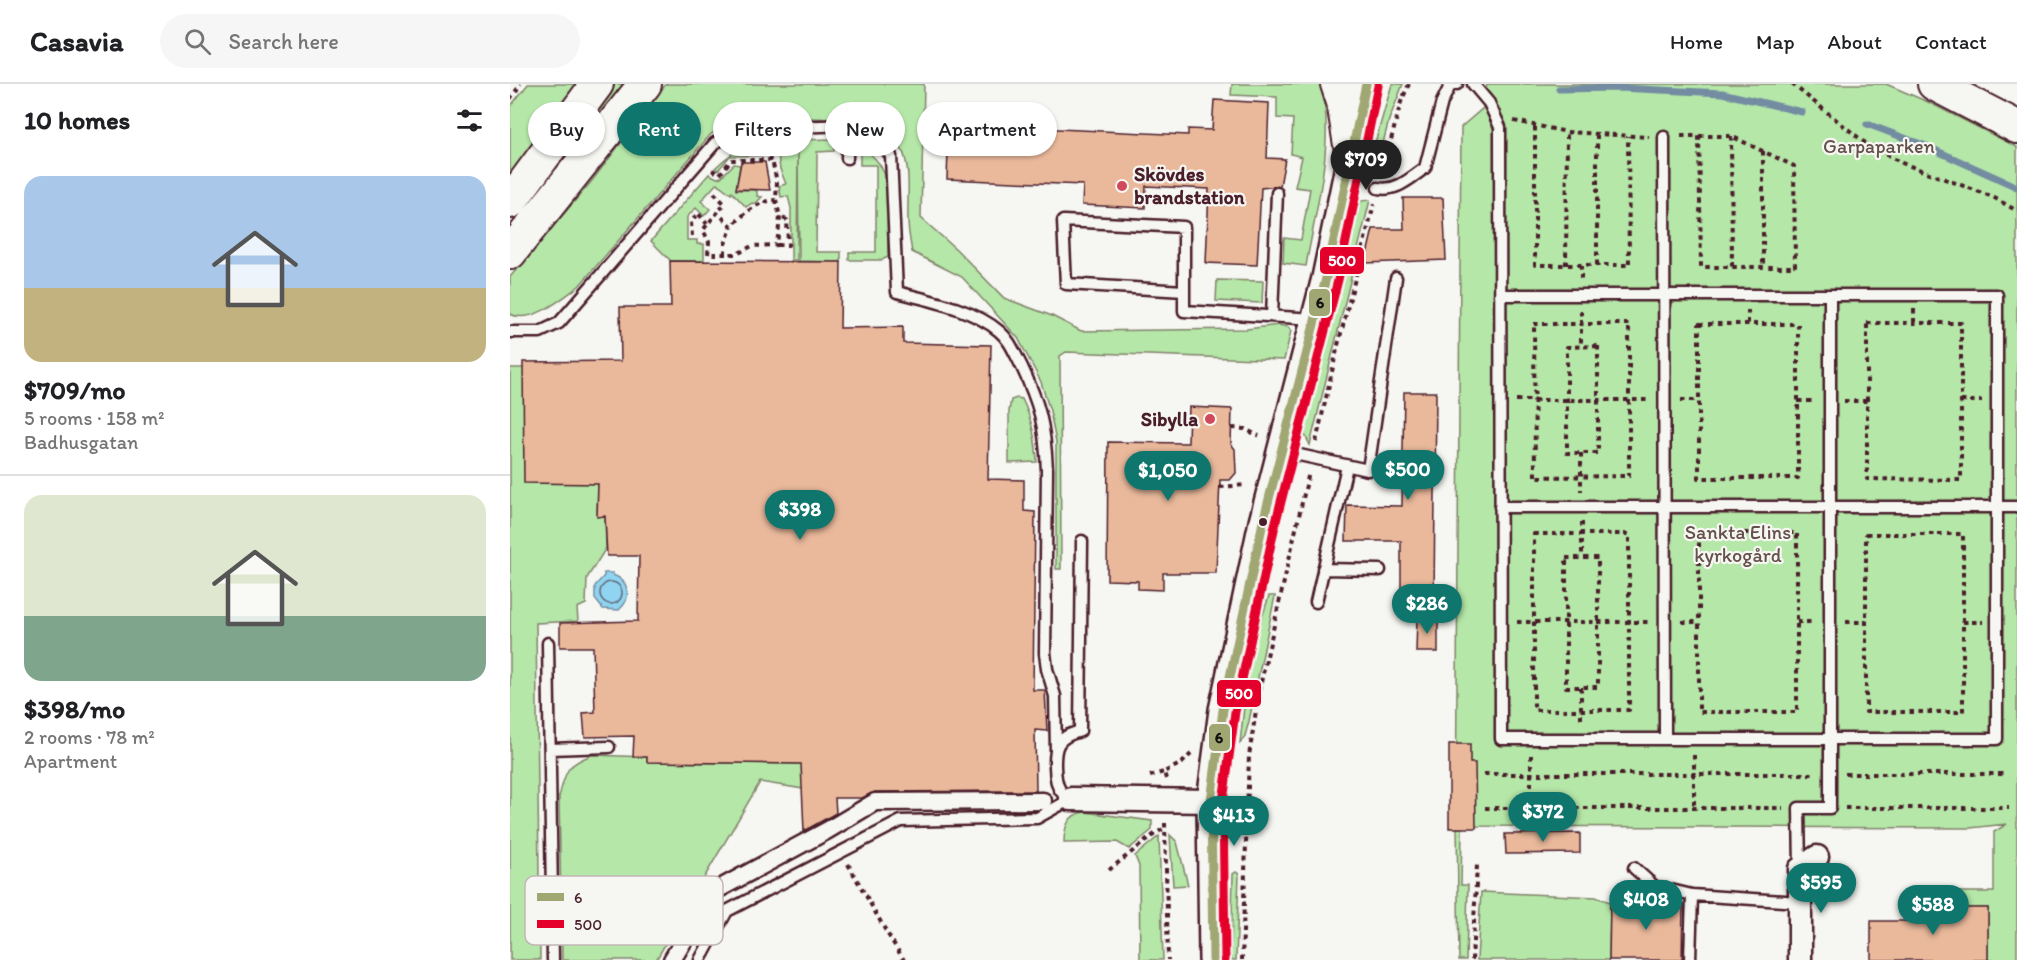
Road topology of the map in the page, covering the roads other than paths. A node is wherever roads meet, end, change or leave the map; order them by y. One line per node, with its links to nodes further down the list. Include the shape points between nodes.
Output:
1 (597, 84): 15 (main road)
2 (645, 84): 16 (main road)
3 (1337, 84): 11 (main road)
4 (1366, 84): 11 (street)
5 (1457, 84): 13 (lane, via 1451,84 1442,102 1425,168 1388,190)
6 (1473, 84): 19 (lane, via 1489,103 1500,127)
7 (1934, 84): 9 (main road)
8 (825, 126): 24 (lane, via 740,129 715,143 559,323 540,332)
9 (2017, 127)
10 (1664, 137): 20 (lane)
11 (1351, 151): 23 (street)
12 (891, 156): 41 (lane, via 897,292 969,314 997,329 1010,341 1042,416 1046,440 1046,653 1055,696)
13 (1378, 188)
14 (1277, 193): 22 (lane)
15 (510, 202)
16 (510, 253)
17 (1396, 278): 26 (lane, via 1368,470)
18 (1184, 291): 18 (lane, via 1185,227 1062,221 1066,284); 22 (lane, via 1184,310)
19 (1500, 295): 20 (lane); 28 (lane)
20 (1664, 295): 21 (lane); 29 (lane)
21 (1830, 295): 27 (lane, via 1997,295); 30 (lane)
22 (1272, 316): 23 (lane)
23 (1315, 319): 25 (street)
24 (510, 332)
25 (1281, 451): 26 (lane); 44 (street, via 1223,710)
26 (1347, 466): 33 (lane)
27 (1997, 506): 30 (lane); 31 (lane); 38 (lane, via 1997,739)
28 (1500, 507): 29 (lane); 37 (lane, via 1501,739)
29 (1665, 507): 30 (lane); 37 (lane)
30 (1830, 507): 38 (lane)
31 (2017, 507)
32 (1082, 541): 41 (lane, via 1080,731 1067,735)
33 (1323, 569): 34 (lane); 35 (lane)
34 (1380, 570)
35 (1316, 602)
36 (548, 643): 40 (lane)
37 (1665, 739): 38 (lane)
38 (1830, 739): 45 (lane, via 1830,808 1799,808)
39 (609, 747): 40 (lane)
40 (550, 749): 47 (lane)
41 (1056, 751): 42 (lane, via 1057,785)
42 (1071, 799): 44 (street); 51 (lane, via 1037,818 901,821 727,911)
43 (1043, 801): 48 (street, via 875,802)
44 (1211, 801): 58 (street)
45 (1809, 863): 50 (street)
46 (1634, 868): 49 (lane, via 1654,886)
47 (552, 876)
48 (723, 886)
49 (1692, 895): 50 (lane); 59 (lane)
50 (1800, 903): 60 (street)
51 (723, 918)
52 (553, 945): 55 (lane)
53 (681, 945): 56 (street)
54 (708, 945): 57 (lane)
55 (553, 960)
56 (672, 960)
57 (700, 960)
58 (1213, 960)
59 (1690, 960)
60 (1800, 960)

